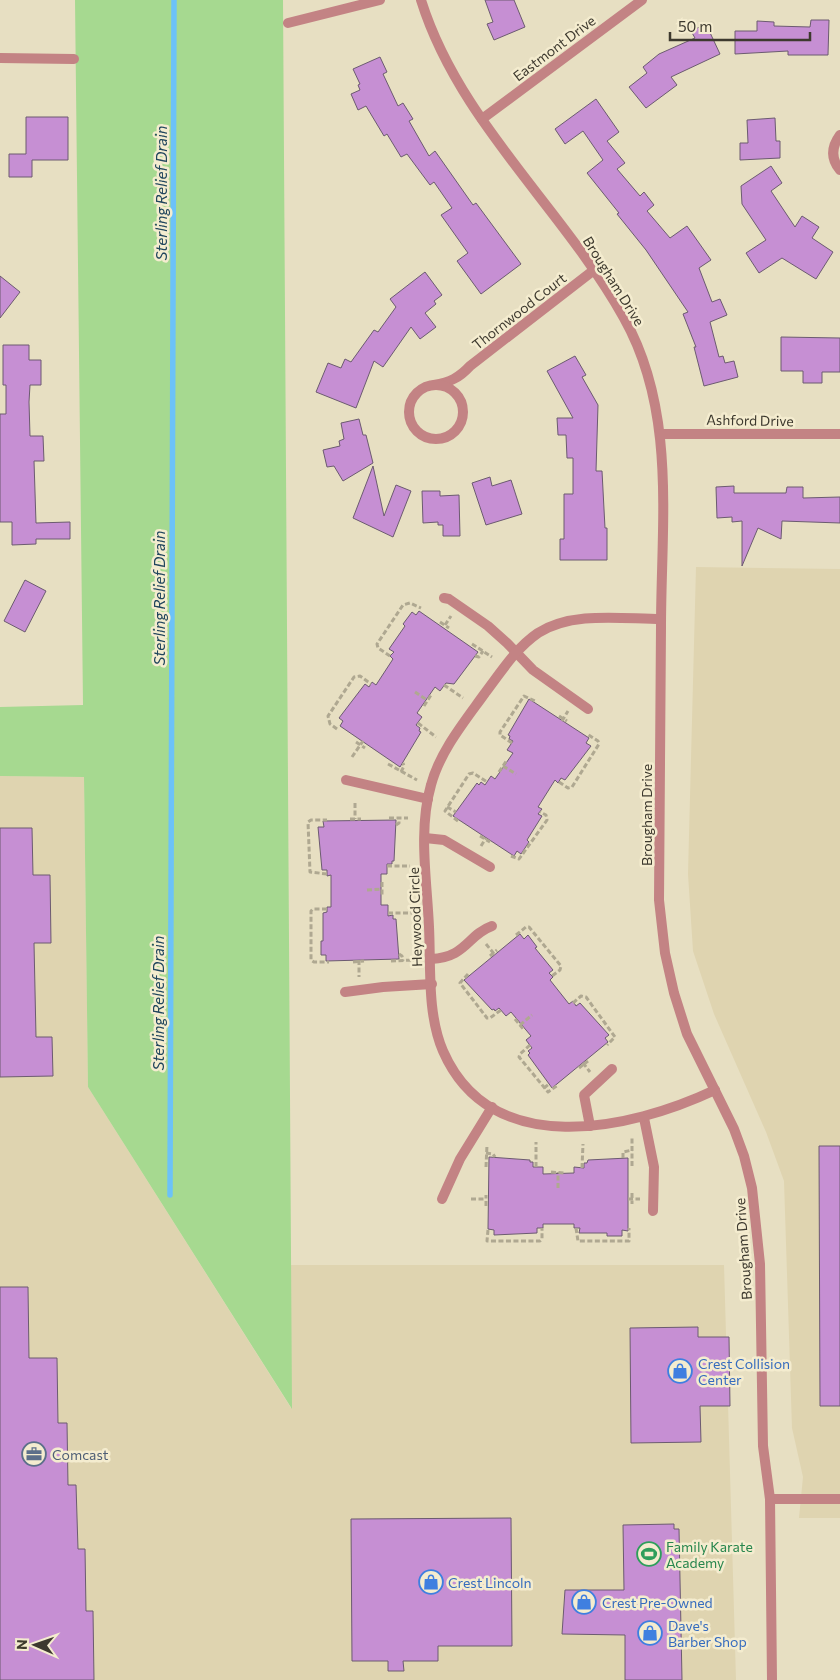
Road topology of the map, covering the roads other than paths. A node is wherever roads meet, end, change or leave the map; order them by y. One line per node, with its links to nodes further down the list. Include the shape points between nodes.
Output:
1 (380, 0): 4 (street)
2 (421, 0): 7 (street, Brougham Drive, via 438,46)
3 (642, 0): 7 (street, Eastmont Drive)
4 (288, 22)
5 (0, 58): 6 (street)
6 (74, 59)
7 (482, 119): 10 (street, Brougham Drive)
8 (840, 134): 9 (street, via 833,152 834,162)
9 (840, 170)
10 (594, 270): 11 (street, Thornwood Court); 14 (street, Brougham Drive, via 625,318 639,350)
11 (462, 375): 12 (street, Thornwood Court, via 450,382); 13 (street, Thornwood Court, via 459,388)
12 (434, 385): 13 (street, via 451,389); 13 (street, Thornwood Court, via 418,391 410,406 411,422 423,435 440,438 456,430 463,413)
13 (462, 404)
14 (660, 434): 15 (street, Ashford Drive); 17 (street, Brougham Drive, via 663,484)
15 (840, 434)
16 (444, 598): 18 (street, via 488,626)
17 (661, 619): 18 (street, Heywood Circle, via 569,622 538,633); 29 (street, Brougham Drive, via 659,900 665,953 687,1034)
18 (516, 653): 19 (street, via 533,670); 21 (street, Heywood Circle, via 451,743 431,783)
19 (588, 709)
20 (346, 780): 21 (street)
21 (428, 799): 22 (street, Heywood Circle)
22 (426, 838): 23 (street, via 444,840); 25 (street, Heywood Circle)
23 (490, 867)
24 (492, 926): 25 (street, via 455,954)
25 (431, 959): 26 (street, Heywood Circle)
26 (432, 984): 27 (street); 30 (street, Heywood Circle, via 436,1028 442,1050 464,1083)
27 (345, 992)
28 (612, 1069): 32 (street, via 584,1094)
29 (715, 1090): 31 (street, Heywood Circle); 35 (street, Brougham Drive, via 744,1156 757,1222 763,1446)
30 (492, 1107): 32 (street, Heywood Circle, via 537,1125); 33 (street, via 460,1159)
31 (644, 1118): 32 (street, Heywood Circle); 34 (street, via 654,1167)
32 (590, 1126)
33 (442, 1199)
34 (653, 1211)
35 (770, 1499): 36 (street); 37 (street, Brougham Drive)
36 (840, 1499)
37 (772, 1680)

